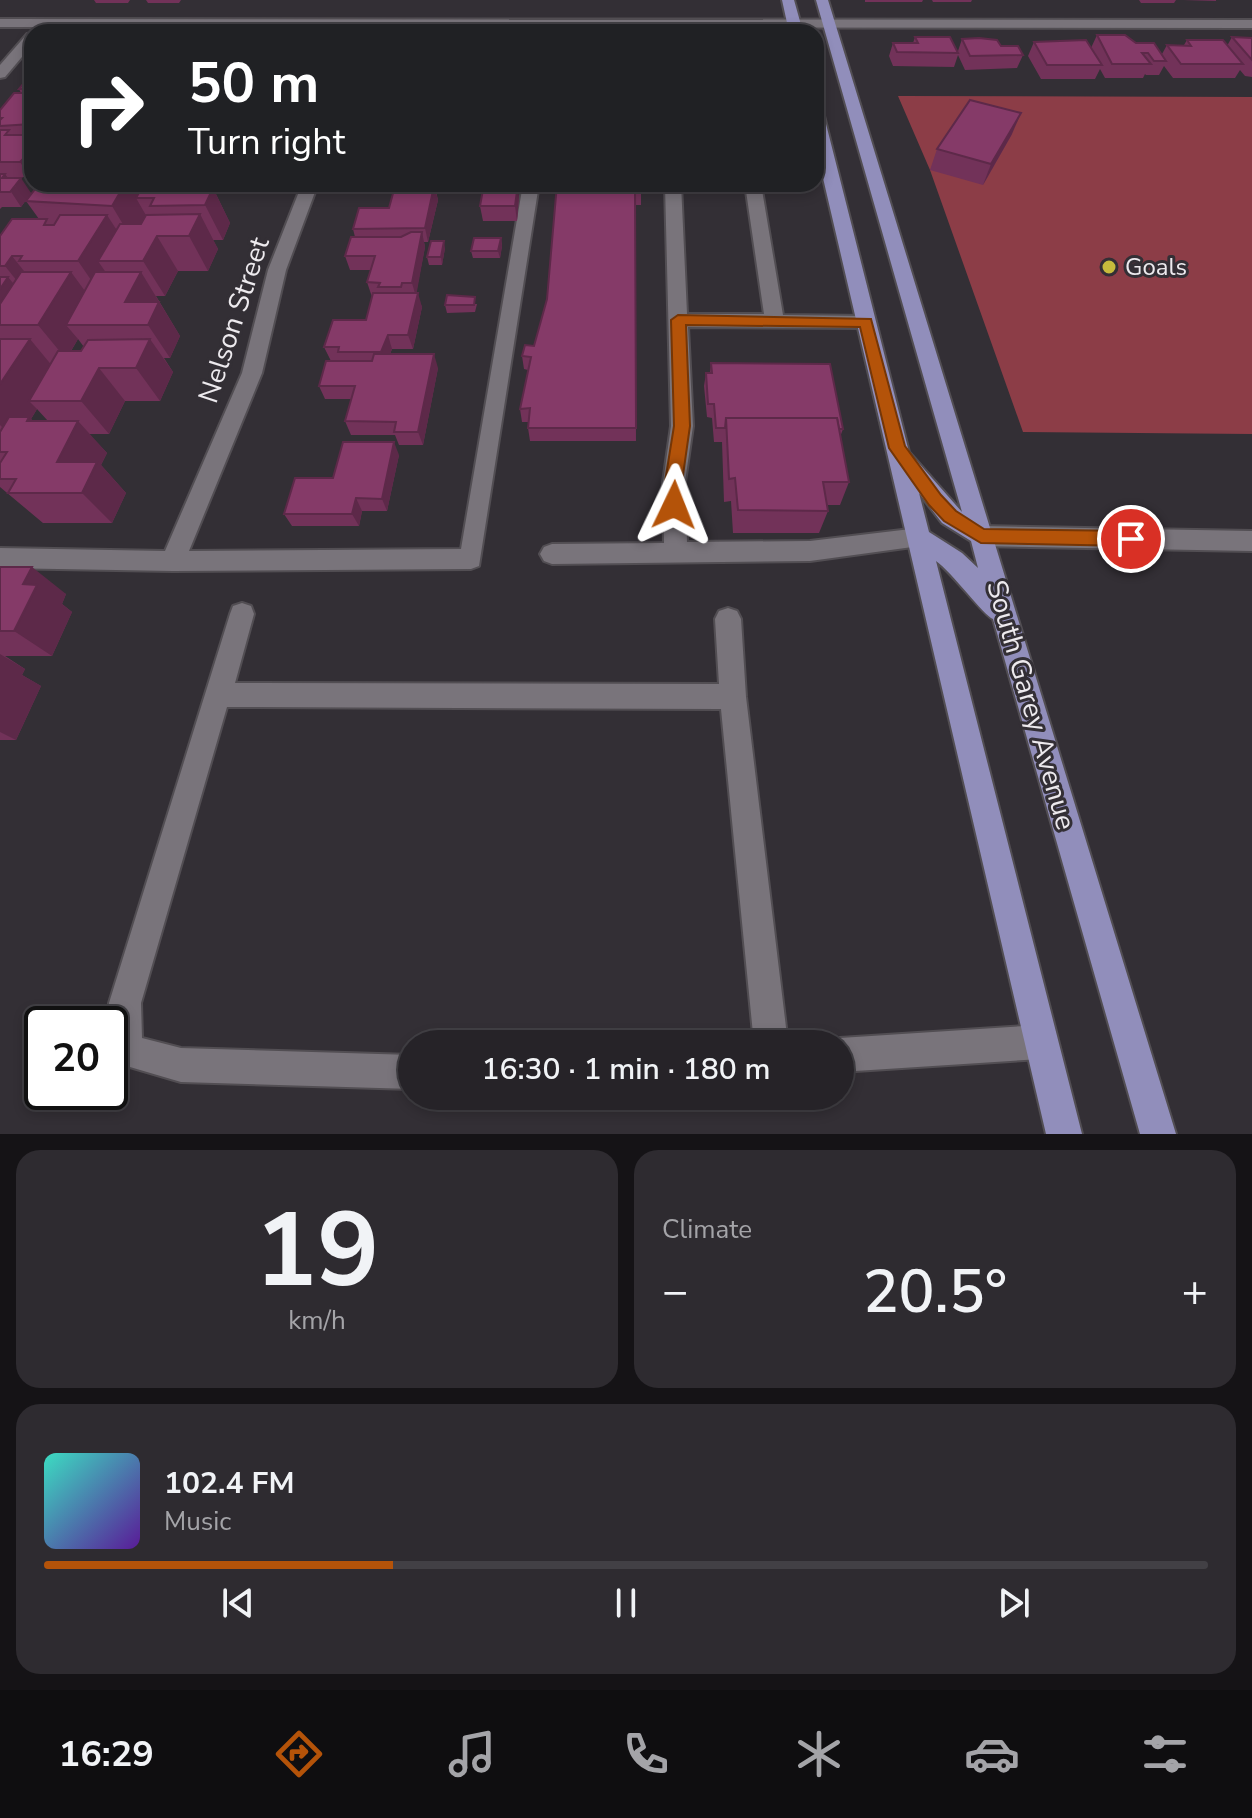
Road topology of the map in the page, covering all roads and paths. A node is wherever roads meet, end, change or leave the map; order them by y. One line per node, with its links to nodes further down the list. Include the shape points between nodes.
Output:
1 (788, 0): 11 (main road)
2 (822, 0): 12 (main road, South Garey Avenue)
3 (44, 22): 4 (street); 6 (street)
4 (0, 23)
5 (562, 23): 9 (street); 10 (street)
6 (87, 24)
7 (189, 24): 8 (street, via 212,18)
8 (319, 24)
9 (514, 24)
10 (583, 24)
11 (795, 24)
12 (829, 24): 13 (street); 14 (street); 26 (main road, South Garey Avenue)
13 (1252, 24)
14 (824, 25)
15 (24, 46): 16 (street)
16 (0, 74)
17 (824, 160): 24 (main road)
18 (307, 192): 32 (street, Nelson Street, via 277,270 252,373)
19 (530, 192): 32 (street, via 471,559)
20 (673, 192): 22 (street)
21 (754, 192): 23 (street)
22 (678, 320): 23 (street); 29 (street, via 682,426 674,482)
23 (774, 321): 24 (street)
24 (866, 322): 25 (main road)
25 (898, 448): 26 (main road, via 950,516); 27 (main road)
26 (981, 536): 28 (street); 35 (main road, South Garey Avenue)
27 (919, 538): 29 (street, via 810,551); 35 (main road, via 948,553 973,576); 39 (main road)
28 (1252, 541)
29 (676, 552): 30 (street)
30 (552, 554)
31 (0, 558): 32 (street)
32 (173, 561)
33 (242, 614): 36 (street)
34 (728, 619): 37 (street)
35 (1007, 627): 43 (main road, South Garey Avenue)
36 (219, 695): 37 (street); 41 (street, via 125,1003 125,1050 181,1065)
37 (733, 697): 38 (street)
38 (769, 1030)
39 (1041, 1042): 40 (street); 42 (main road)
40 (854, 1054)
41 (398, 1072)
42 (1064, 1134)
43 (1158, 1134)

